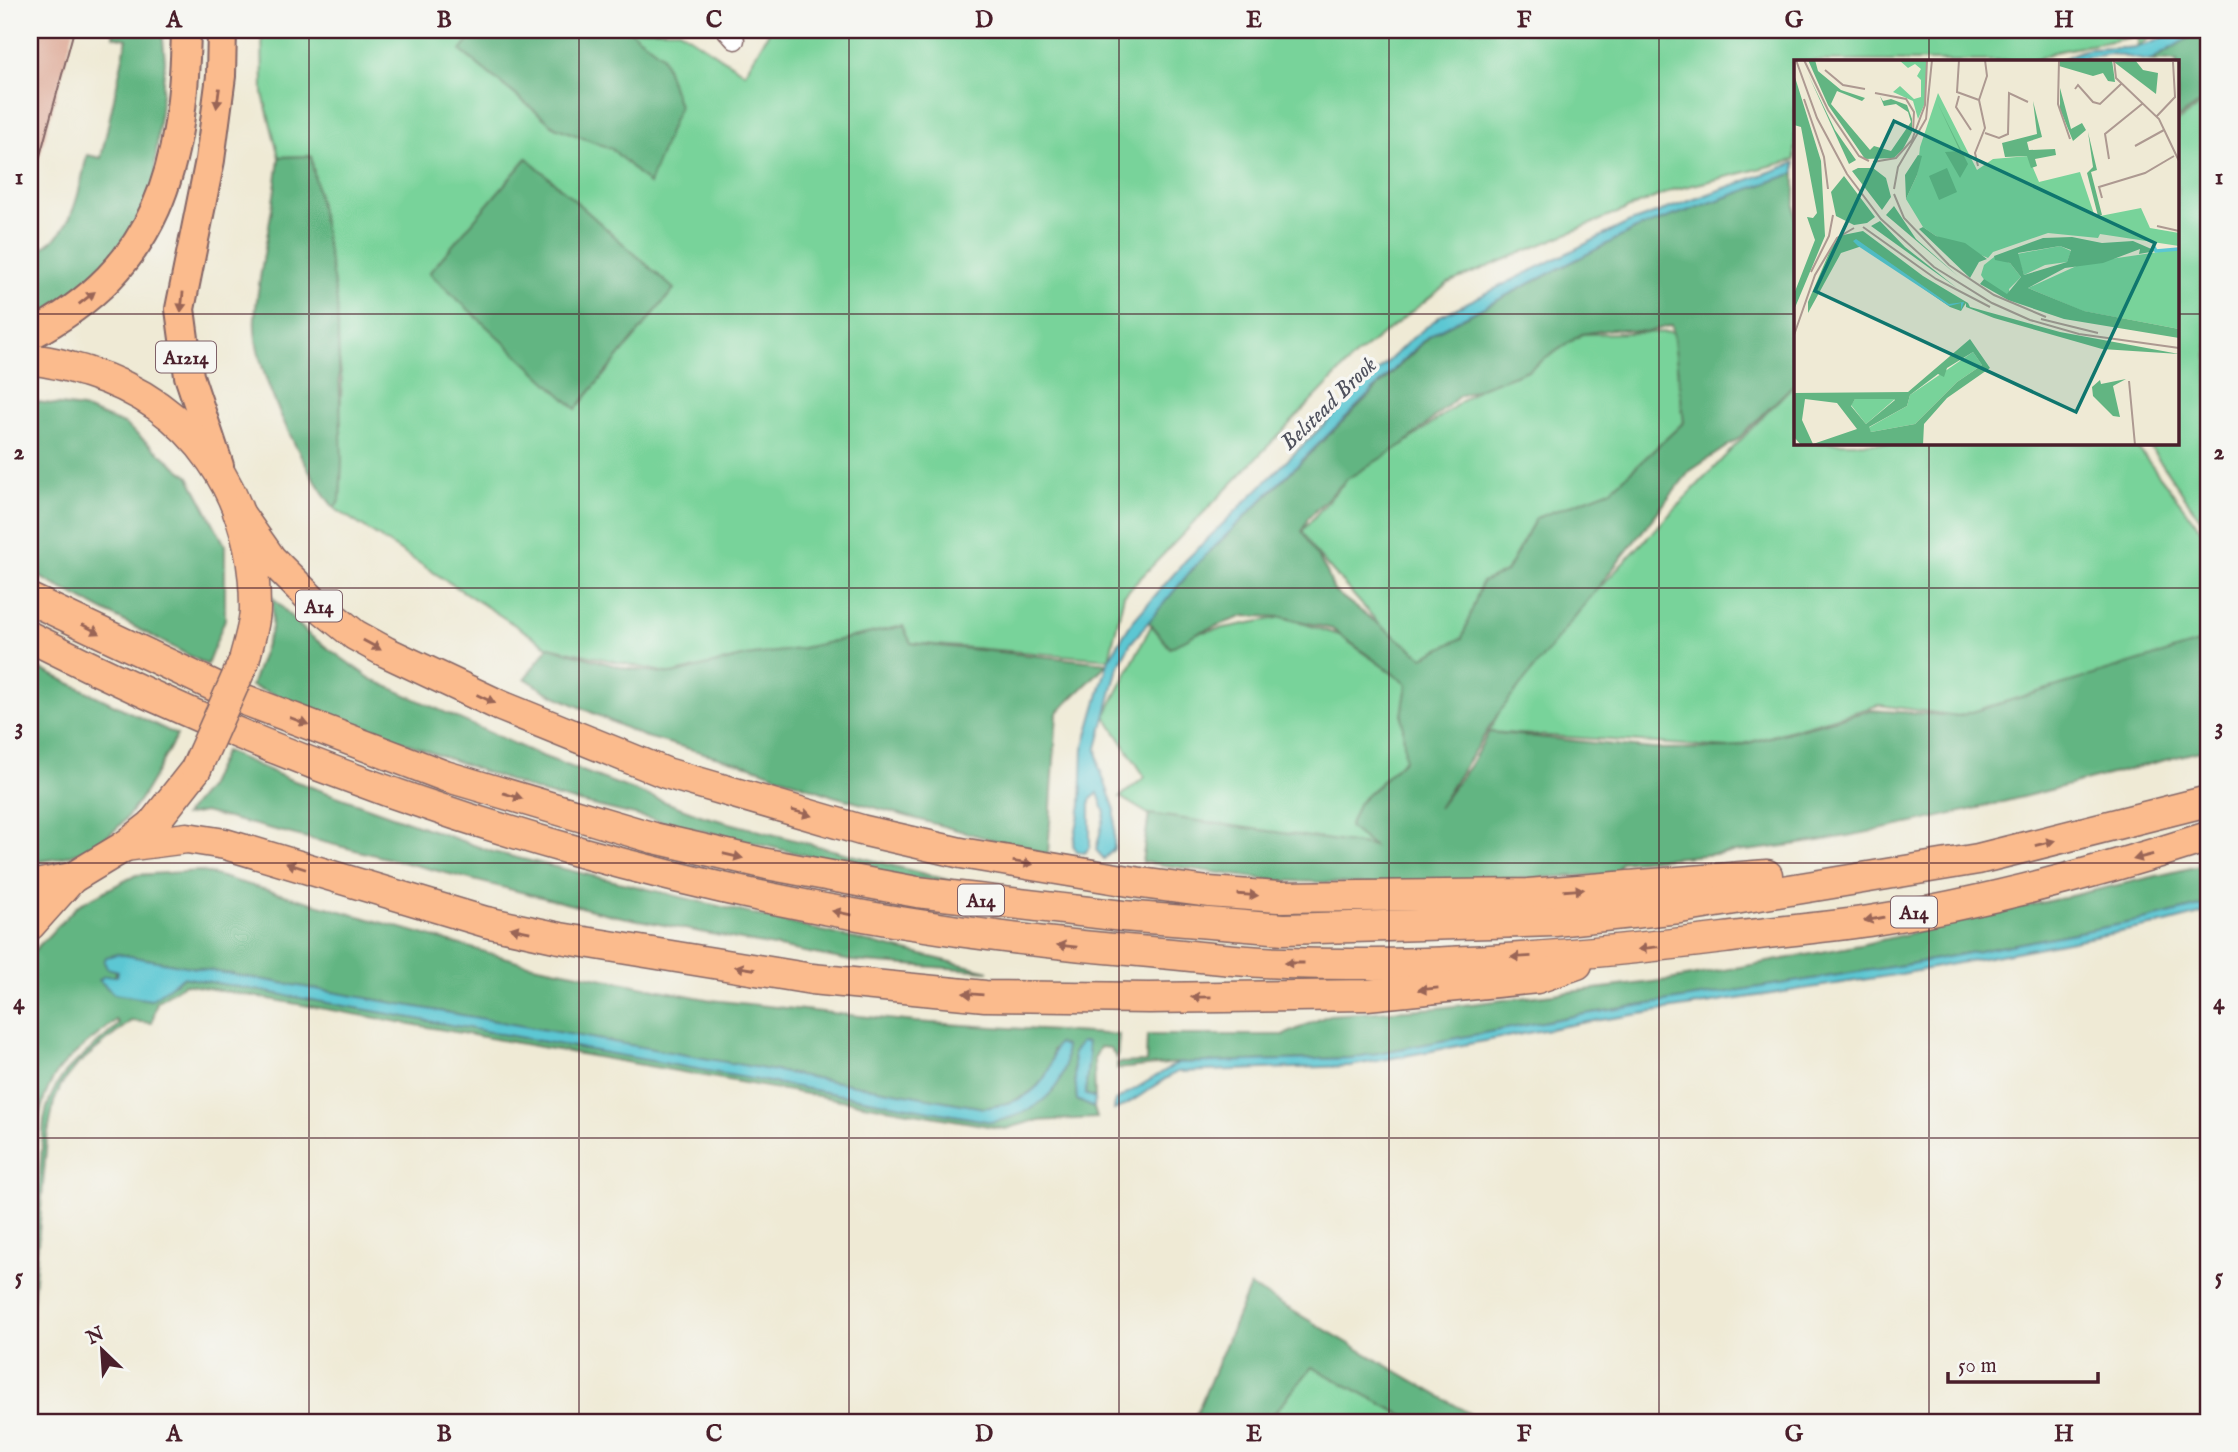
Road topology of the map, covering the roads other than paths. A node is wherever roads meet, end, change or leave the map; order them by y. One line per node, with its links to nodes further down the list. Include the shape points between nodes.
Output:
1 (166, 30): 4 (main road)
2 (186, 30): 4 (main road)
3 (222, 30): 7 (main road, A1214, one-way to 7, via 210,160 180,309 189,376)
4 (172, 170): 5 (main road, one-way to 4, via 68,313 108,280 133,251 152,220)
5 (30, 335)
6 (30, 360): 7 (highway, via 112,380 149,398 205,449)
7 (222, 476): 8 (highway)
8 (238, 512): 13 (highway, bridge, via 251,562 255,611 244,661 196,769 152,825); 14 (highway, A14, one-way to 14, via 271,559 313,601 355,635 386,652 501,706 666,773 860,830 961,853 1182,888 1278,897 1528,894 1758,877 1915,853)
9 (30, 598): 14 (highway, A14, one-way to 14, via 240,698 445,776 654,838 766,864 1021,906 1284,929 1555,921 1680,908)
10 (30, 637): 18 (highway, A14, one-way to 10, via 1286,963 1068,946 756,897 568,851 390,794 228,732)
11 (2208, 801): 14 (highway, A14, one-way to 11)
12 (2208, 837): 18 (highway, A14, one-way to 18, via 2001,894 1871,920)
13 (125, 846): 15 (highway); 18 (highway, A14, one-way to 13, via 1537,978 1367,995 985,996 812,979 560,938 461,915 225,844 187,838)
14 (1978, 859)
15 (72, 878): 16 (highway); 17 (highway)
16 (30, 886)
17 (30, 925)
18 (1614, 952)

